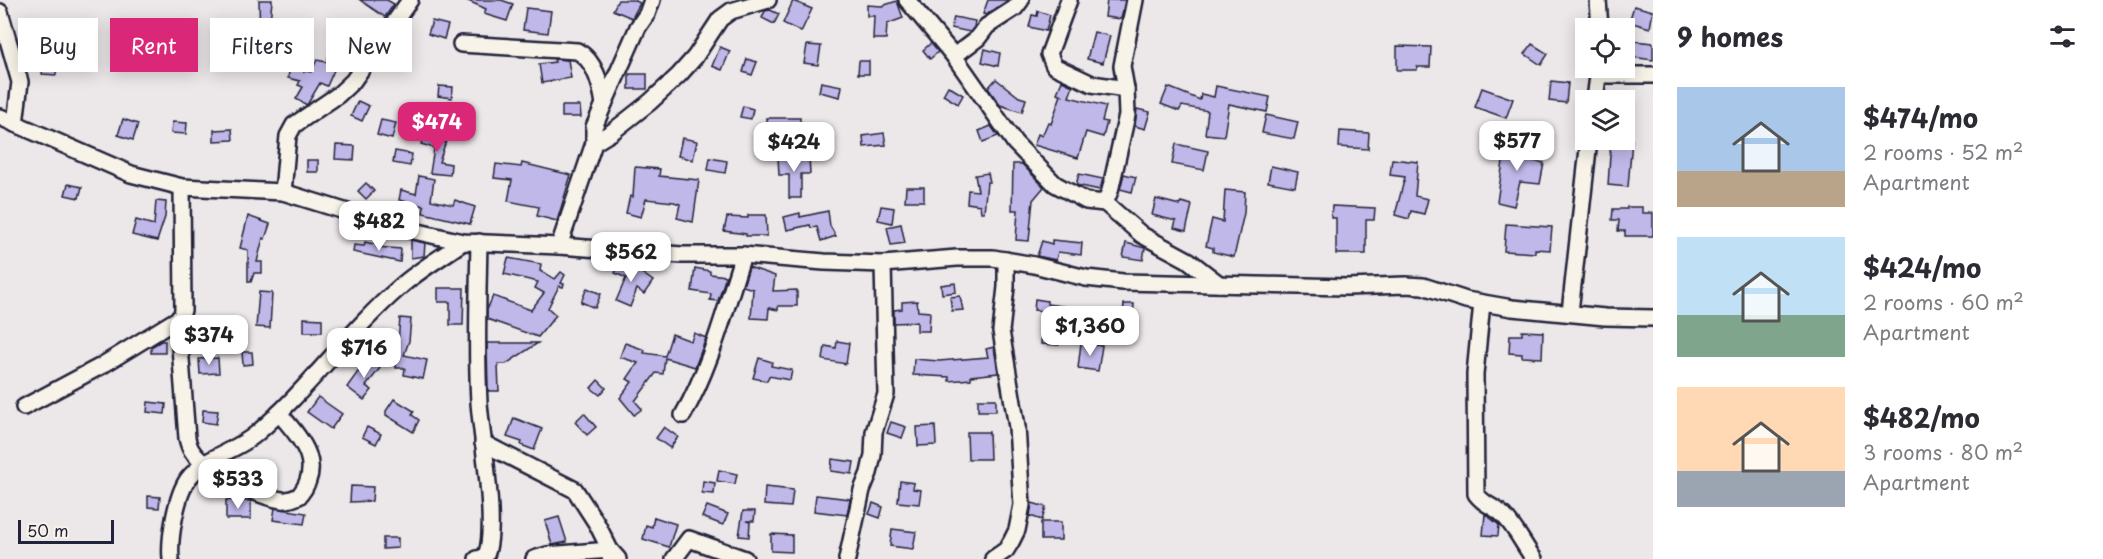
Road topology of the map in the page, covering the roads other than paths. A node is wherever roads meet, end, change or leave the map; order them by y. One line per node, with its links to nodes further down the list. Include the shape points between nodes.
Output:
1 (410, 0): 22 (street, via 353,81 294,125 288,136)
2 (651, 0): 16 (street)
3 (768, 0): 19 (street, via 738,8 720,20 679,75 651,102)
4 (907, 0): 12 (street)
5 (1021, 0): 12 (street)
6 (1069, 0): 15 (street, via 1049,54 1051,62 1092,84)
7 (1135, 0): 15 (street, via 1122,66)
8 (1598, 0): 10 (street)
9 (0, 12): 18 (street, via 20,82)
10 (1599, 18)
11 (461, 44): 16 (street, via 577,51 596,74)
12 (954, 56): 23 (street, via 1015,143 1055,184 1086,201)
13 (1635, 74): 14 (street)
14 (1653, 75)
15 (1126, 89): 23 (street, via 1127,115)
16 (604, 104): 19 (street, via 594,127)
17 (0, 117): 18 (street)
18 (15, 124): 21 (street, via 131,174)
19 (594, 143): 26 (street)
20 (1588, 150): 32 (street)
21 (182, 187): 22 (street); 34 (street, via 183,310)
22 (283, 192): 24 (street, via 396,227)
23 (1105, 203): 30 (street, via 1142,235 1188,260)
24 (463, 242): 25 (street); 36 (street, via 400,286)
25 (479, 242): 26 (street); 38 (street, via 479,403)
26 (559, 246): 27 (street)
27 (742, 255): 29 (street); 37 (street, via 706,365)
28 (1006, 260): 29 (street, via 957,258); 30 (street, via 1086,278); 47 (street, via 1001,331 1017,427 1022,505 1011,542)
29 (883, 264): 46 (street, via 885,394 873,432 873,455)
30 (1219, 284): 31 (street, via 1423,286)
31 (1482, 303): 32 (street); 48 (street, via 1475,374 1476,494 1514,527)
32 (1570, 312): 33 (street)
33 (1653, 318)
34 (178, 320): 35 (street); 39 (street, via 187,438 191,450)
35 (24, 407)
36 (279, 413): 39 (street, via 254,436); 39 (street, via 297,434 311,462 309,480 299,495 283,500 262,495)
37 (683, 415)
38 (483, 443): 40 (street, via 575,490); 41 (street, via 489,525)
39 (205, 464): 42 (street, via 184,487 171,542)
40 (613, 556): 43 (street, via 547,555)
41 (485, 557)
42 (171, 559)
43 (534, 559)
44 (674, 559): 45 (street, via 689,539)
45 (745, 559)
46 (847, 559)
47 (993, 559)
48 (1534, 559)

